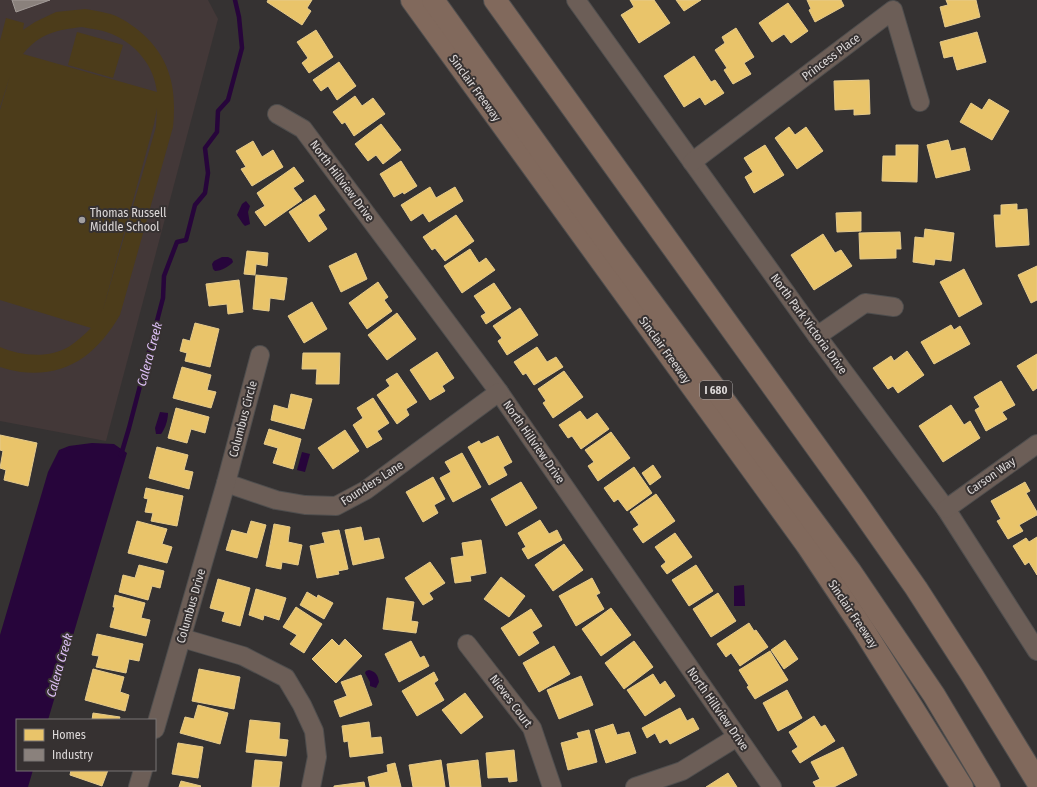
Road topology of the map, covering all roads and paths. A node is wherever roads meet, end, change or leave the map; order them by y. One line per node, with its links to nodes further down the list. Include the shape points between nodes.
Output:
1 (412, 0): 27 (highway, Sinclair Freeway / I 680, via 807,546)
2 (433, 0): 28 (highway, I 680, via 612,249 850,571 934,695)
3 (494, 0): 21 (highway, via 916,588)
4 (576, 0): 7 (street, North Park Victoria Drive)
5 (920, 102): 7 (street, Princess Place, via 893,10)
6 (277, 114): 11 (street, North Hillview Drive, via 303,129)
7 (692, 162): 9 (street, North Park Victoria Drive)
8 (894, 307): 9 (street, via 865,304)
9 (817, 336): 14 (street, North Park Victoria Drive)
10 (260, 355): 13 (street, Columbus Circle)
11 (500, 392): 13 (street, Founders Lane, via 366,490 336,506 305,505 276,500); 19 (street, North Hillview Drive)
12 (1037, 444): 14 (street, Carson Way)
13 (226, 483): 15 (street, Columbus Drive)
14 (946, 509): 17 (street, North Park Victoria Drive)
15 (182, 638): 18 (street, Columbus Drive); 23 (street, via 243,656 286,678 314,731 317,757)
16 (467, 644): 24 (street, Nieves Court, via 532,728)
17 (1037, 651)
18 (156, 726)
19 (737, 737): 25 (street, via 682,771); 26 (street, North Hillview Drive)
20 (143, 771): 22 (street)
21 (1037, 781)
22 (138, 787)
23 (311, 787)
24 (552, 787)
25 (635, 787)
26 (772, 787)
27 (962, 787)
28 (989, 787)

